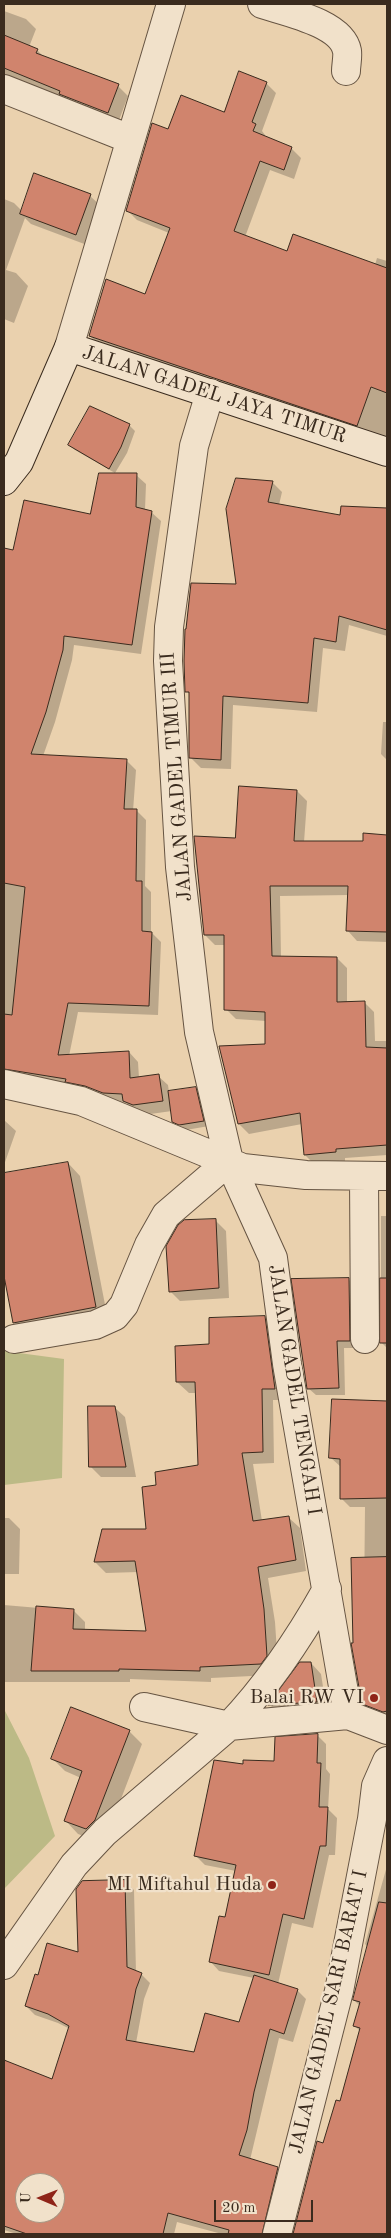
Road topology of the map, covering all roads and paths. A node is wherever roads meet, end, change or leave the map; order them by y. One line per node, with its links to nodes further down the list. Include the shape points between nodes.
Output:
1 (171, 4): 5 (street)
2 (262, 4): 3 (street, via 326,26 338,35 347,50)
3 (346, 70)
4 (4, 89): 5 (street)
5 (130, 139): 6 (street)
6 (69, 347): 7 (street, JALAN GADEL JAYA TIMUR); 9 (street, JALAN GADEL JAYA TIMUR, via 19,462)
7 (210, 393): 8 (street, JALAN GADEL JAYA TIMUR); 11 (street, JALAN GADEL TIMUR III, via 194,446 169,627 168,661 180,866 199,1032)
8 (387, 452)
9 (4, 481)
10 (4, 1084): 11 (street, via 81,1101)
11 (229, 1161): 12 (street, via 243,1168 306,1175); 13 (street, via 166,1215 149,1245 124,1305 115,1316 95,1325); 15 (street, JALAN GADEL TENGAH I, via 273,1258 287,1364)
12 (376, 1176): 14 (street)
13 (14, 1339)
14 (365, 1339)
15 (327, 1589): 17 (street, JALAN GADEL TENGAH I); 18 (street, via 268,1682)
16 (144, 1706): 18 (street)
17 (348, 1715): 18 (street); 19 (street)
18 (229, 1726): 21 (street, via 105,1832 74,1865)
19 (387, 1730)
20 (387, 1761): 22 (street, JALAN GADEL SARI BARAT I, via 376,1786 339,1991)
21 (4, 1965)
22 (277, 2234)

